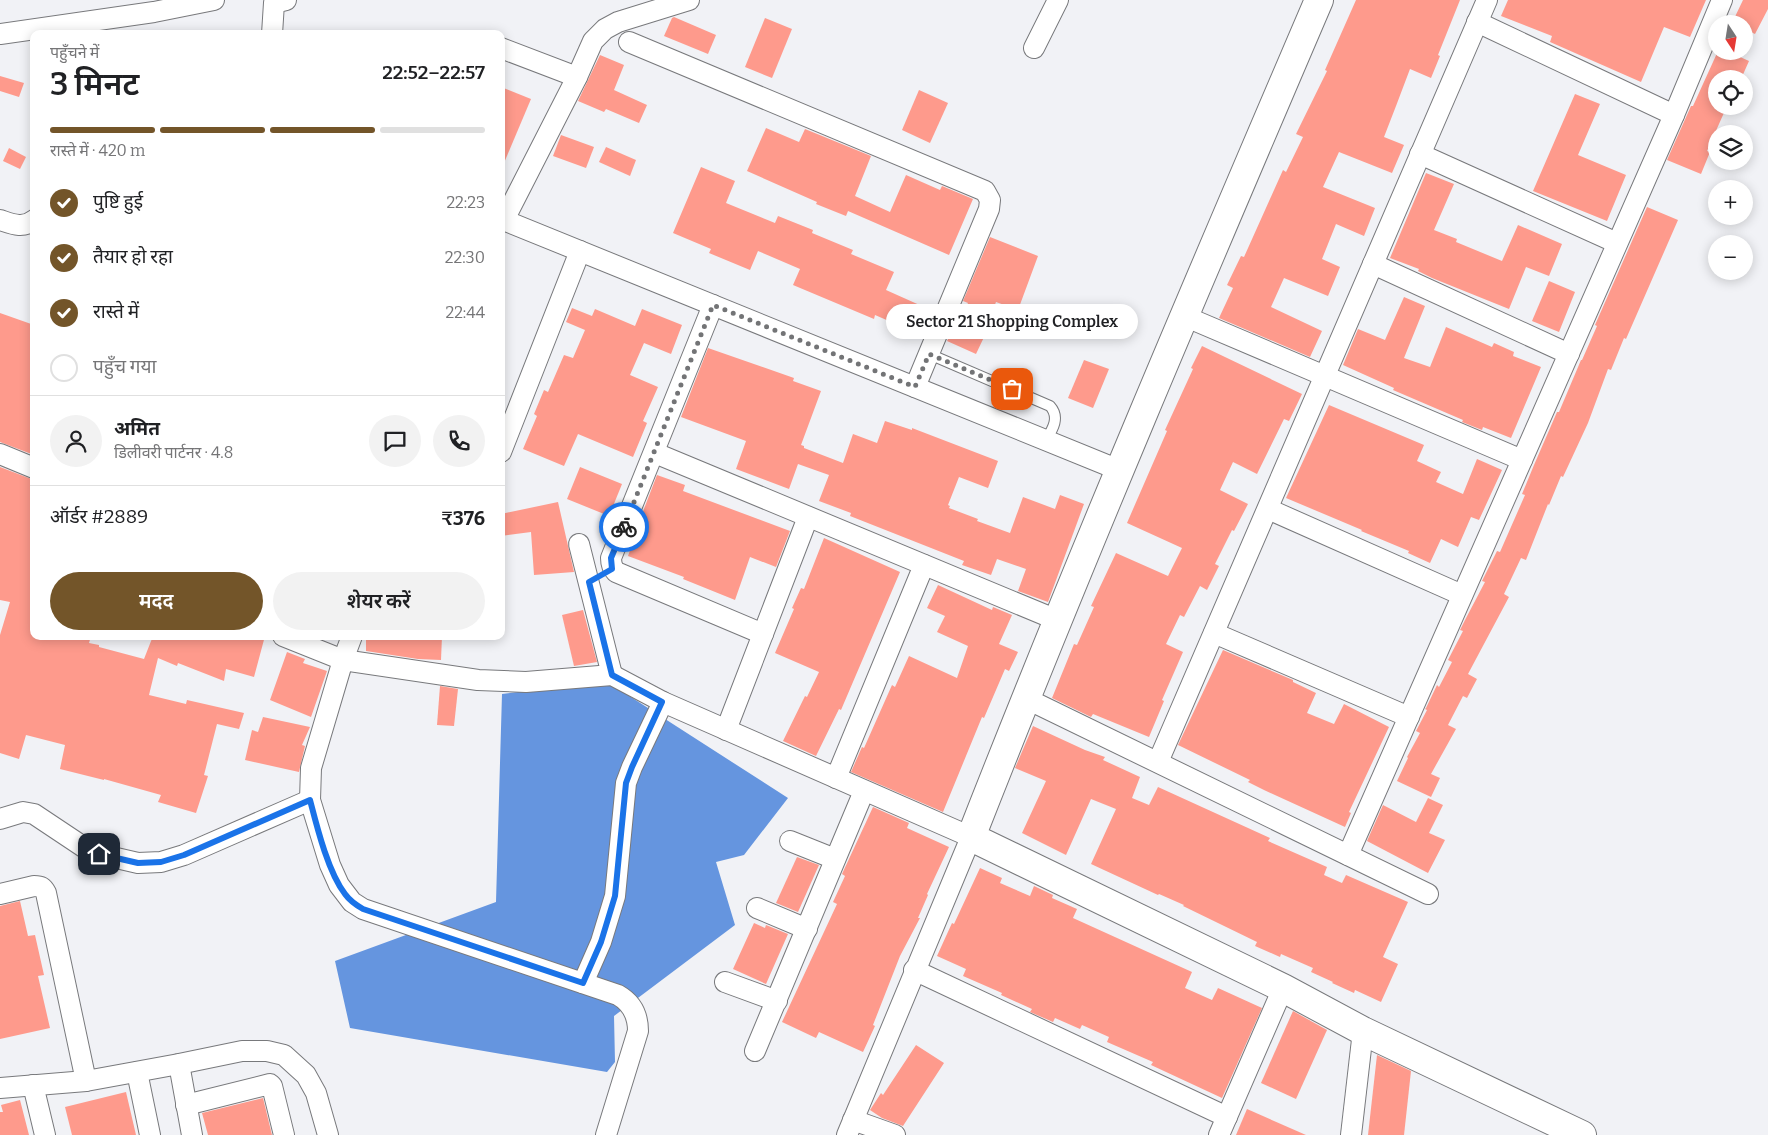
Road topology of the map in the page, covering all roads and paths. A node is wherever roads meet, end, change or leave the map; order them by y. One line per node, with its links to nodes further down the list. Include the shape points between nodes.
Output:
1 (214, 0): 11 (street)
2 (286, 0): 10 (street, via 274,3)
3 (1058, 0): 13 (street)
4 (1319, 0): 24 (street)
5 (1487, 0): 9 (street)
6 (1722, 0): 16 (street)
7 (679, 1): 8 (street)
8 (636, 8): 15 (street, via 593,41)
9 (1477, 22): 16 (street); 17 (street)
10 (272, 30)
11 (0, 34)
12 (629, 42): 25 (street, via 985,191 990,200 989,209)
13 (1034, 48)
14 (505, 50): 15 (street)
15 (577, 77): 18 (street)
16 (1674, 115): 20 (street)
17 (1420, 154): 20 (street); 22 (street)
18 (505, 213)
19 (505, 220): 21 (street)
20 (1618, 243): 26 (street)
21 (580, 251): 23 (street); 30 (street)
22 (1373, 264): 26 (street); 27 (street)
23 (713, 305): 28 (street); 31 (street)
24 (1184, 316): 27 (street); 35 (street)
25 (929, 354): 28 (street); 29 (lane, via 1050,406 1055,420)
26 (1569, 354): 33 (street)
27 (1325, 376): 33 (street); 36 (street)
28 (915, 387): 29 (street)
29 (1046, 440): 35 (street)
30 (505, 442)
31 (655, 453): 37 (street); 40 (street, via 611,558)
32 (0, 454): 34 (street)
33 (1522, 460): 42 (street)
34 (30, 466)
35 (1119, 470): 43 (street)
36 (1268, 509): 42 (street); 44 (street)
37 (808, 517): 39 (street); 45 (street)
38 (579, 544): 41 (street)
39 (924, 565): 43 (street); 55 (street)
40 (612, 569): 41 (street); 45 (street)
41 (589, 582): 49 (street)
42 (1462, 595): 52 (street)
43 (1057, 620): 50 (street)
44 (1214, 633): 52 (street); 54 (street)
45 (763, 634): 53 (street)
46 (293, 640): 48 (street)
47 (350, 640): 48 (street)
48 (343, 660): 49 (street, via 478,680 526,682); 57 (street, via 311,768)
49 (612, 675): 51 (street)
50 (1025, 698): 54 (street); 59 (street)
51 (662, 702): 53 (street); 69 (street, via 626,783 615,896 601,942)
52 (1409, 717): 61 (street)
53 (726, 730): 55 (street)
54 (1158, 762): 61 (street)
55 (836, 778): 56 (street)
56 (864, 790): 59 (street); 62 (street)
57 (310, 800): 58 (street, via 161,862 138,863 99,854 34,814 23,812); 69 (street, via 330,864 339,885 352,902 363,909)
58 (0, 819)
59 (971, 837): 67 (street); 70 (street)
60 (790, 841): 62 (street)
61 (1348, 855): 64 (street)
62 (835, 860): 66 (street)
63 (0, 894): 76 (street, via 34,886 40,886 46,893)
64 (1428, 894)
65 (757, 908): 66 (street)
66 (806, 929): 71 (street)
67 (914, 970): 80 (street); 81 (street)
68 (725, 982): 71 (street)
69 (583, 983): 88 (street, via 628,1001 638,1021 638,1031)
70 (1283, 988): 72 (street); 80 (street)
71 (776, 1001): 73 (street)
72 (1363, 1031): 82 (street); 90 (street)
73 (755, 1051)
74 (179, 1064): 75 (street); 79 (street); 87 (street, via 242,1050 284,1055 306,1075 316,1093)
75 (137, 1072): 76 (street); 84 (street)
76 (86, 1080): 77 (street)
77 (33, 1085): 78 (street); 83 (street)
78 (0, 1088)
79 (186, 1105): 85 (street); 86 (street, via 270,1084)
80 (1223, 1126)
81 (850, 1127): 89 (street)
82 (1576, 1134)
83 (45, 1135)
84 (150, 1135)
85 (192, 1135)
86 (284, 1135)
87 (328, 1135)
88 (606, 1135)
89 (895, 1135)
90 (1351, 1135)

